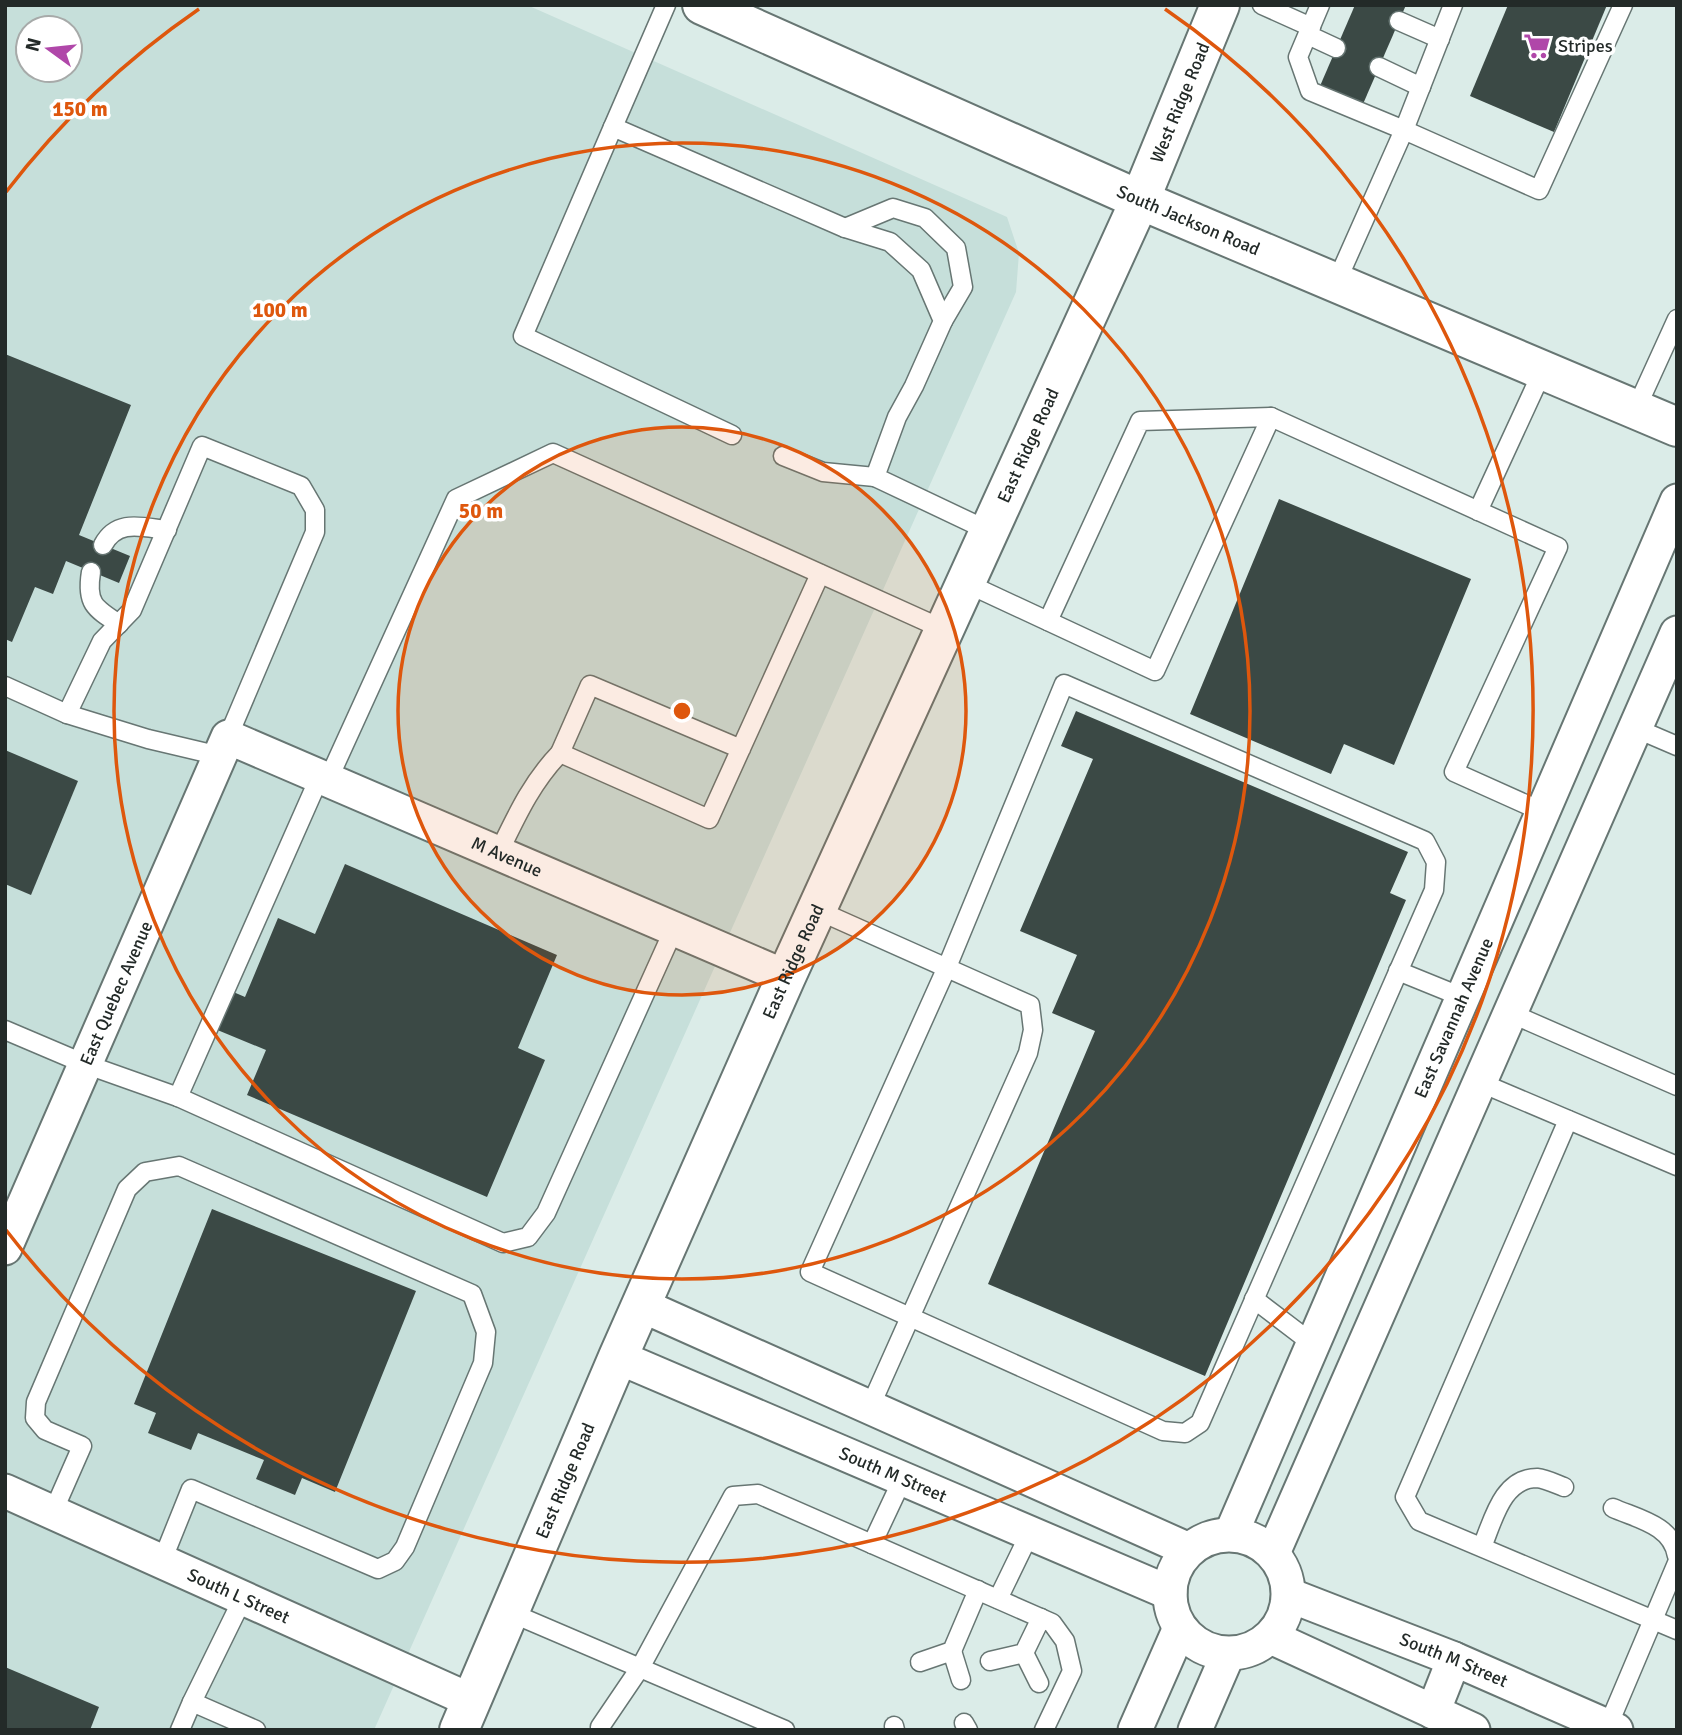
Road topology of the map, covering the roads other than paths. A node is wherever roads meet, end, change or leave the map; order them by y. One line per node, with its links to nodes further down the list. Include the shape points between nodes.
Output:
1 (666, 5): 14 (lane)
2 (702, 5): 16 (main road, South Jackson Road)
3 (1220, 5): 16 (main road, West Ridge Road)
4 (1262, 5): 9 (lane)
5 (1320, 5): 9 (lane)
6 (1454, 5): 10 (lane)
7 (1623, 5): 15 (lane, via 1539,190)
8 (1399, 21): 10 (lane)
9 (1310, 31): 11 (lane); 15 (lane, via 1298,57 1310,91)
10 (1440, 38): 13 (lane)
11 (1336, 48)
12 (1379, 67): 13 (lane)
13 (1421, 87): 15 (lane)
14 (613, 127): 17 (lane); 25 (lane, via 523,336)
15 (1404, 130): 18 (lane)
16 (1140, 200): 18 (main road, South Jackson Road); 31 (main road, East Ridge Road)
17 (845, 228): 20 (lane, via 890,242 921,270); 20 (lane, via 893,208 925,218 956,248 963,287)
18 (1336, 283): 21 (main road, South Jackson Road)
19 (1677, 318): 22 (lane)
20 (943, 321): 27 (lane, via 897,417)
21 (1543, 370): 22 (main road, South Jackson Road); 29 (lane)
22 (1636, 409): 24 (main road, South Jackson Road)
23 (1271, 417): 29 (lane); 36 (lane, via 1140,421); 36 (lane, via 1155,671)
24 (1677, 427)
25 (732, 435)
26 (783, 456): 27 (lane, via 823,472)
27 (875, 477): 31 (lane)
28 (1677, 501): 41 (street, East Savannah Avenue)
29 (1478, 511): 49 (lane, via 1558,547 1454,772)
30 (167, 530): 32 (lane, via 131,525 109,534); 37 (lane, via 132,610); 44 (lane, via 202,446 302,486 315,510 315,532)
31 (989, 531): 35 (main road, East Ridge Road)
32 (103, 545)
33 (91, 572): 37 (lane, via 88,591 98,610)
34 (820, 574): 38 (lane); 46 (lane); 48 (lane, via 553,453 456,499)
35 (965, 583): 36 (lane); 38 (main road, East Ridge Road)
36 (1048, 621)
37 (119, 624): 42 (lane, via 102,642)
38 (944, 630): 51 (main road, East Ridge Road)
39 (1677, 633): 43 (street)
40 (5, 687): 42 (lane)
41 (1588, 708): 43 (street); 49 (street, East Savannah Avenue)
42 (67, 714): 44 (lane, via 148,739)
43 (1635, 728): 45 (lane); 57 (street)
44 (224, 746): 48 (street, M Avenue); 60 (street, East Quebec Avenue)
45 (1677, 746)
46 (741, 749): 47 (lane, via 590,685); 47 (lane, via 709,819)
47 (560, 753): 50 (lane, via 526,795)
48 (324, 778): 50 (street, M Avenue); 63 (lane)
49 (1543, 812): 56 (street, East Savannah Avenue)
50 (498, 853): 52 (street, M Avenue)
51 (817, 909): 53 (lane); 55 (main road, East Ridge Road)
52 (674, 929): 55 (street, M Avenue); 63 (lane, via 547,1213 528,1237 503,1243)
53 (947, 967): 54 (lane, via 1063,684 1425,841 1436,862 1434,890); 69 (lane, via 1030,1005 1033,1030 1028,1053); 69 (lane, via 810,1272)
54 (1398, 971): 56 (lane); 67 (lane)
55 (786, 977): 68 (main road, East Ridge Road)
56 (1462, 997): 59 (street, East Savannah Avenue)
57 (1510, 1013): 61 (street); 62 (lane)
58 (5, 1030): 60 (lane)
59 (1448, 1030): 61 (street); 70 (street, East Savannah Avenue)
60 (85, 1064): 63 (lane); 66 (street, East Quebec Avenue)
61 (1486, 1068): 64 (lane); 72 (street)
62 (1677, 1086)
63 (178, 1097)
64 (1568, 1120): 65 (lane); 82 (lane, via 1405,1497 1419,1521)
65 (1677, 1166)
66 (5, 1248)
67 (1254, 1299): 69 (lane, via 1200,1423 1185,1433 1163,1431); 70 (lane)
68 (641, 1305): 71 (main road, East Ridge Road); 73 (street)
69 (911, 1316): 73 (lane)
70 (1313, 1344): 72 (street); 80 (street, East Savannah Avenue)
71 (618, 1357): 74 (street, South M Street); 93 (main road, East Ridge Road)
72 (1355, 1366): 84 (street)
73 (870, 1408): 83 (street)
74 (903, 1478): 79 (street, South M Street); 81 (lane)
75 (1564, 1487): 82 (lane, via 1539,1478 1521,1480 1506,1493)
76 (5, 1490): 78 (street, South L Street)
77 (1613, 1508): 85 (lane, via 1664,1530)
78 (53, 1512): 86 (street, South L Street); 86 (lane, via 82,1446 45,1430 35,1418 36,1402 127,1188 145,1172 179,1166 472,1294 486,1332 483,1363 405,1548 395,1561 377,1569 191,1489)
79 (1030, 1533): 89 (street, South M Street); 92 (lane)
80 (1231, 1534): 83 (street, via 1208,1538); 84 (street, via 1254,1539)
81 (872, 1544): 88 (lane); 105 (lane, via 758,1494 733,1496)
82 (1482, 1547): 95 (lane)
83 (1189, 1550): 89 (street, via 1175,1569)
84 (1273, 1553): 90 (street, via 1286,1572)
85 (1677, 1556)
86 (162, 1561): 91 (street, South L Street)
87 (1677, 1563): 95 (lane)
88 (978, 1590): 92 (lane); 99 (lane)
89 (1170, 1592): 96 (street)
90 (1289, 1595): 98 (street, via 1284,1618); 102 (street, South M Street)
91 (243, 1598): 110 (lane); 112 (street, South L Street)
92 (998, 1600): 94 (lane)
93 (509, 1612): 105 (lane); 112 (main road, East Ridge Road)
94 (1041, 1618): 100 (lane); 118 (lane, via 1052,1623 1065,1642 1072,1671)
95 (1653, 1620): 97 (lane); 113 (lane)
96 (1180, 1628): 101 (street, via 1193,1642); 119 (street)
97 (1677, 1630)
98 (1271, 1637): 101 (street, via 1251,1650); 111 (street)
99 (952, 1651): 104 (lane); 106 (lane); 108 (lane)
100 (1024, 1653): 103 (lane); 107 (lane); 109 (lane)
101 (1228, 1654): 120 (street)
102 (1454, 1659): 111 (street); 113 (street, South M Street)
103 (990, 1661)
104 (920, 1662)
105 (640, 1668): 114 (lane); 117 (lane)
106 (940, 1672)
107 (1016, 1672)
108 (961, 1680)
109 (1039, 1683)
110 (192, 1702): 115 (lane); 116 (lane)
111 (1433, 1712): 121 (street)
112 (466, 1715)
113 (1612, 1728)
114 (601, 1729)
115 (180, 1730)
116 (256, 1730)
117 (785, 1730)
118 (1044, 1730)
119 (1135, 1730)
120 (1195, 1730)
121 (1473, 1730)

